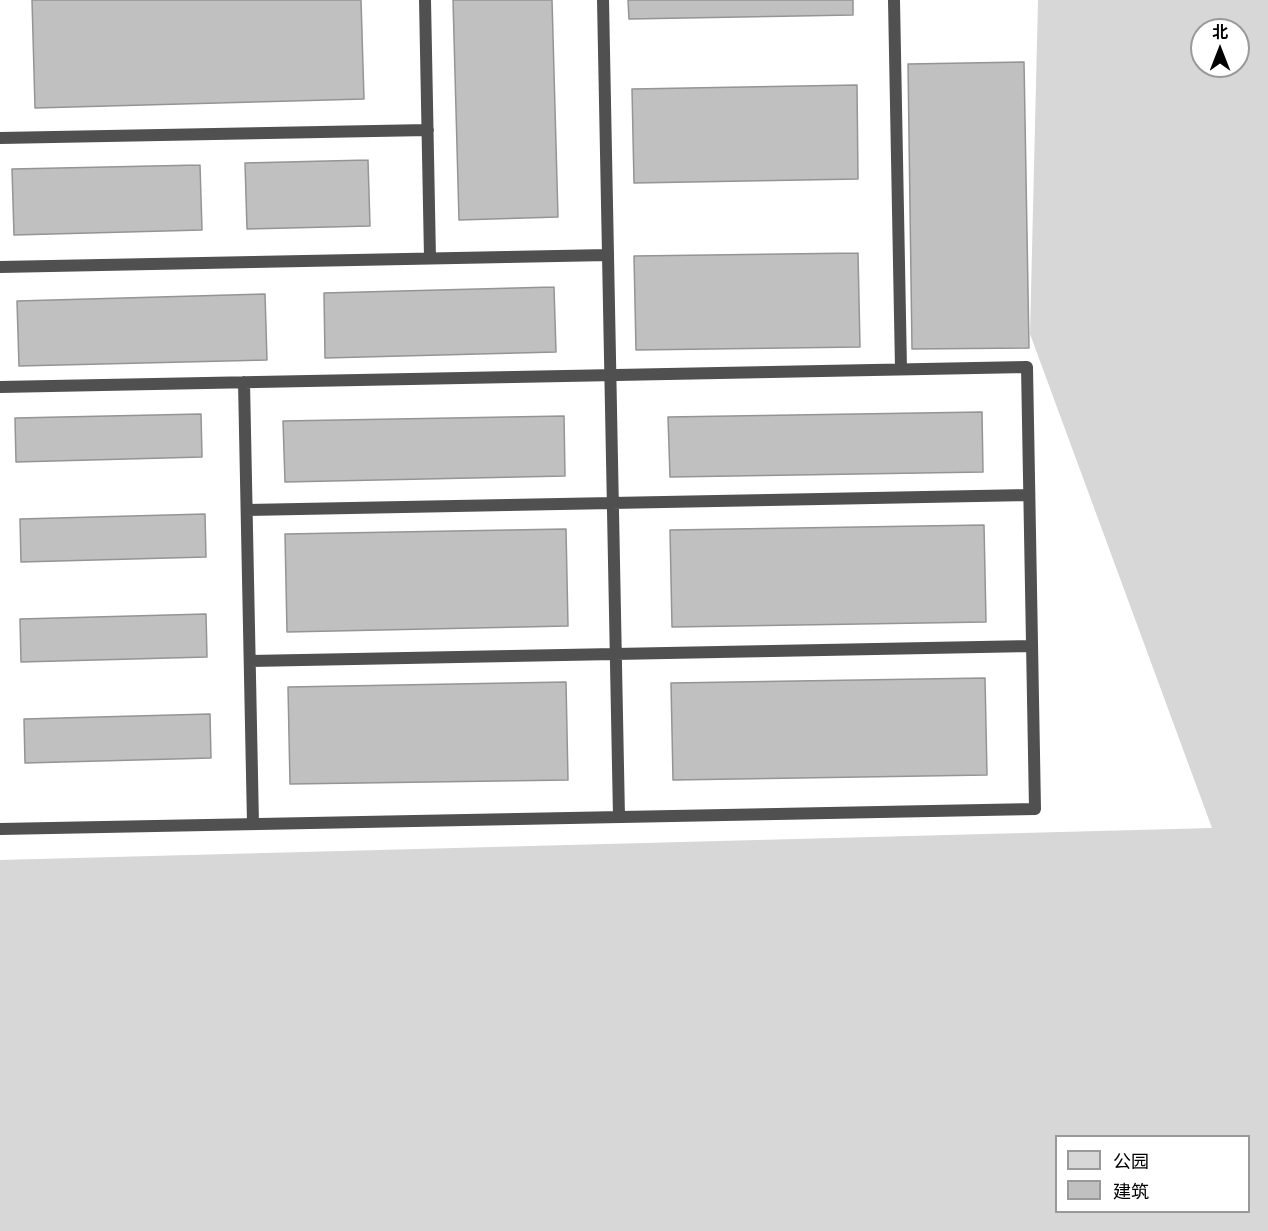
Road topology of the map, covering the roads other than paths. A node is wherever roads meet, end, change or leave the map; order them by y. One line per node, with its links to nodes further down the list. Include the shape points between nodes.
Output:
1 (425, 0): 4 (lane)
2 (603, 0): 6 (lane)
3 (894, 0): 9 (lane)
4 (428, 130): 5 (lane); 7 (lane)
5 (0, 138)
6 (608, 255): 7 (lane); 10 (lane)
7 (430, 258): 8 (lane)
8 (0, 267)
9 (901, 369): 10 (lane); 13 (lane, via 1027,367)
10 (610, 375): 11 (lane); 14 (lane)
11 (244, 382): 12 (lane); 15 (lane)
12 (0, 387)
13 (1029, 495): 14 (lane); 16 (lane)
14 (613, 504): 15 (lane); 17 (lane)
15 (247, 510): 18 (lane)
16 (1032, 646): 17 (lane); 19 (lane, via 1035,809)
17 (616, 654): 18 (lane); 19 (lane)
18 (250, 661): 20 (lane)
19 (619, 817): 20 (lane)
20 (253, 824): 21 (lane)
21 (0, 829)

